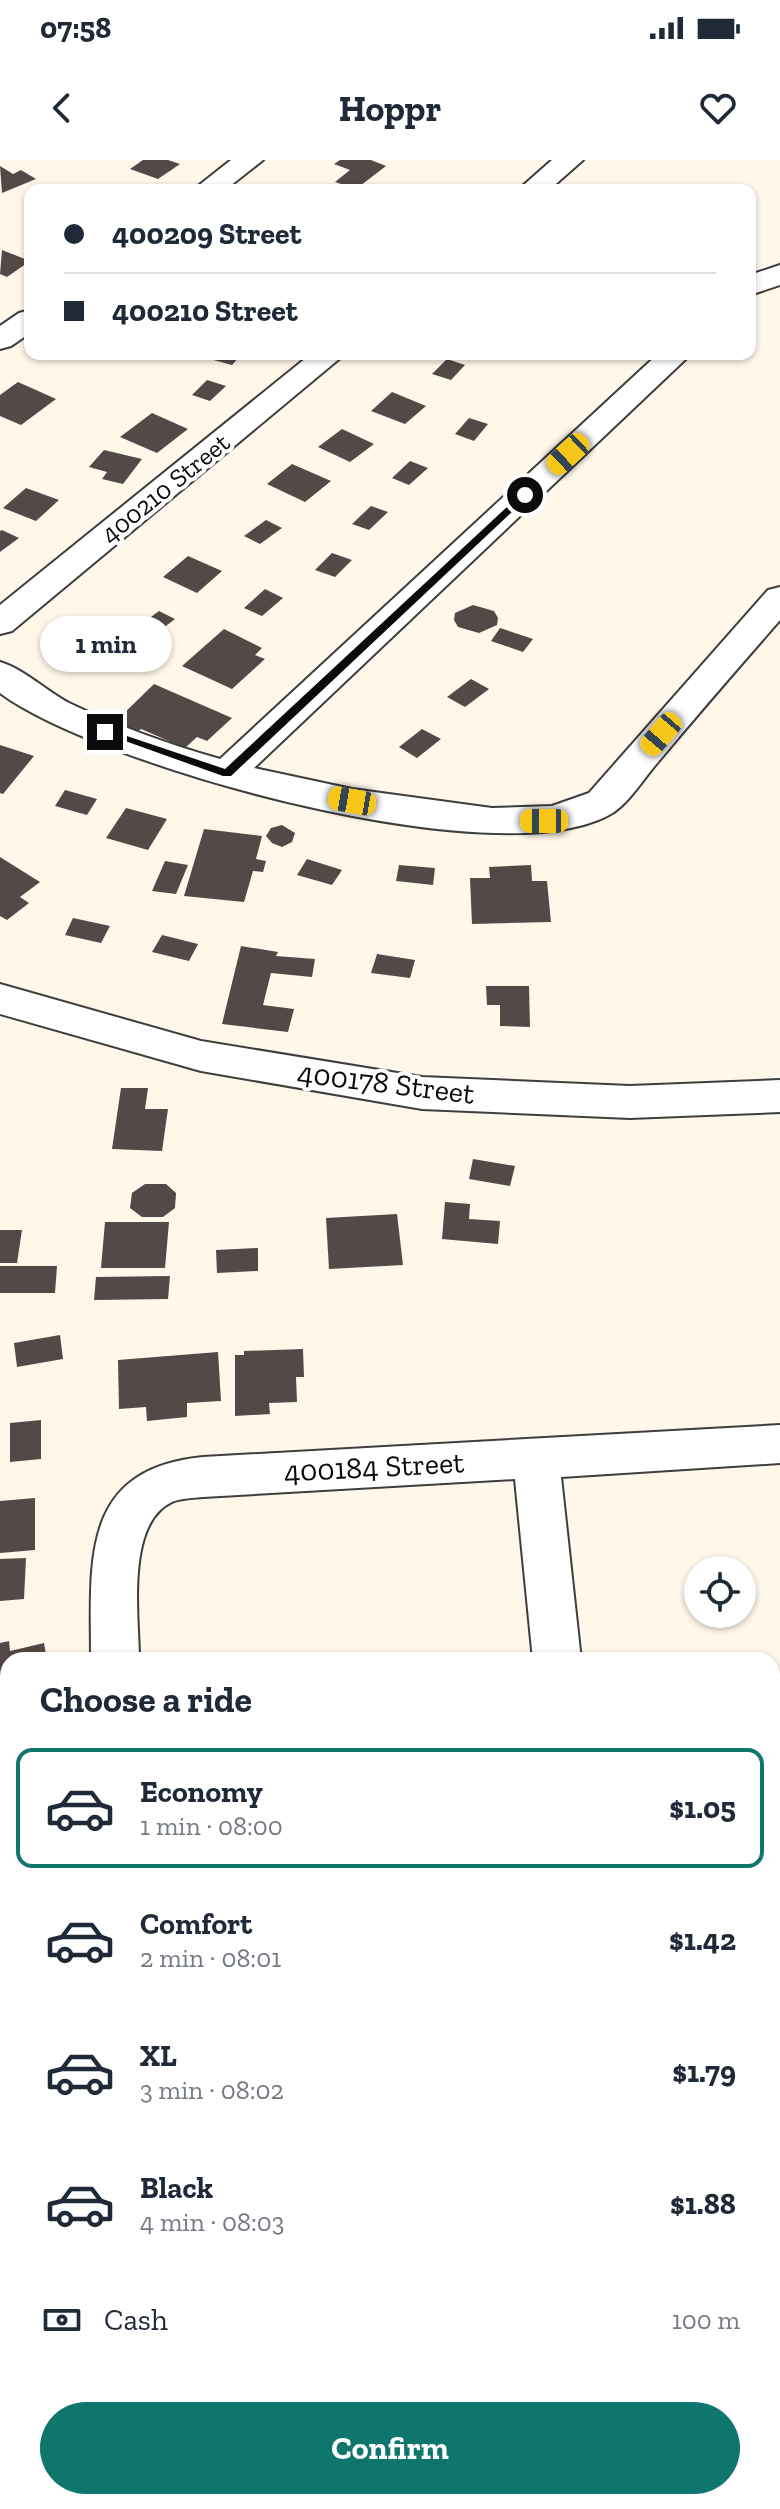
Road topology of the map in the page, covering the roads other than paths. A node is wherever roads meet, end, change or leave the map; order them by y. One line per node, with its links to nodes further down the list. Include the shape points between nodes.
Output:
1 (249, 160): 3 (street)
2 (569, 160): 4 (street)
3 (215, 184)
4 (539, 184)
5 (780, 274): 6 (street)
6 (756, 284)
7 (24, 323): 8 (street)
8 (0, 340)
9 (323, 360): 12 (street, 400210 Street)
10 (670, 360): 14 (street)
11 (780, 598): 14 (street, via 602,802 575,814 544,821 466,818 296,791)
12 (0, 623)
13 (0, 674): 14 (street, via 49,709 134,744)
14 (227, 773)
15 (0, 999): 16 (street, 400178 Street, via 201,1056 422,1093 630,1102)
16 (780, 1096)
17 (780, 1444): 18 (street, 400184 Street)
18 (536, 1458): 19 (street, 400184 Street, via 184,1480 154,1488 122,1524); 20 (street)
19 (115, 1652)
20 (556, 1652)

